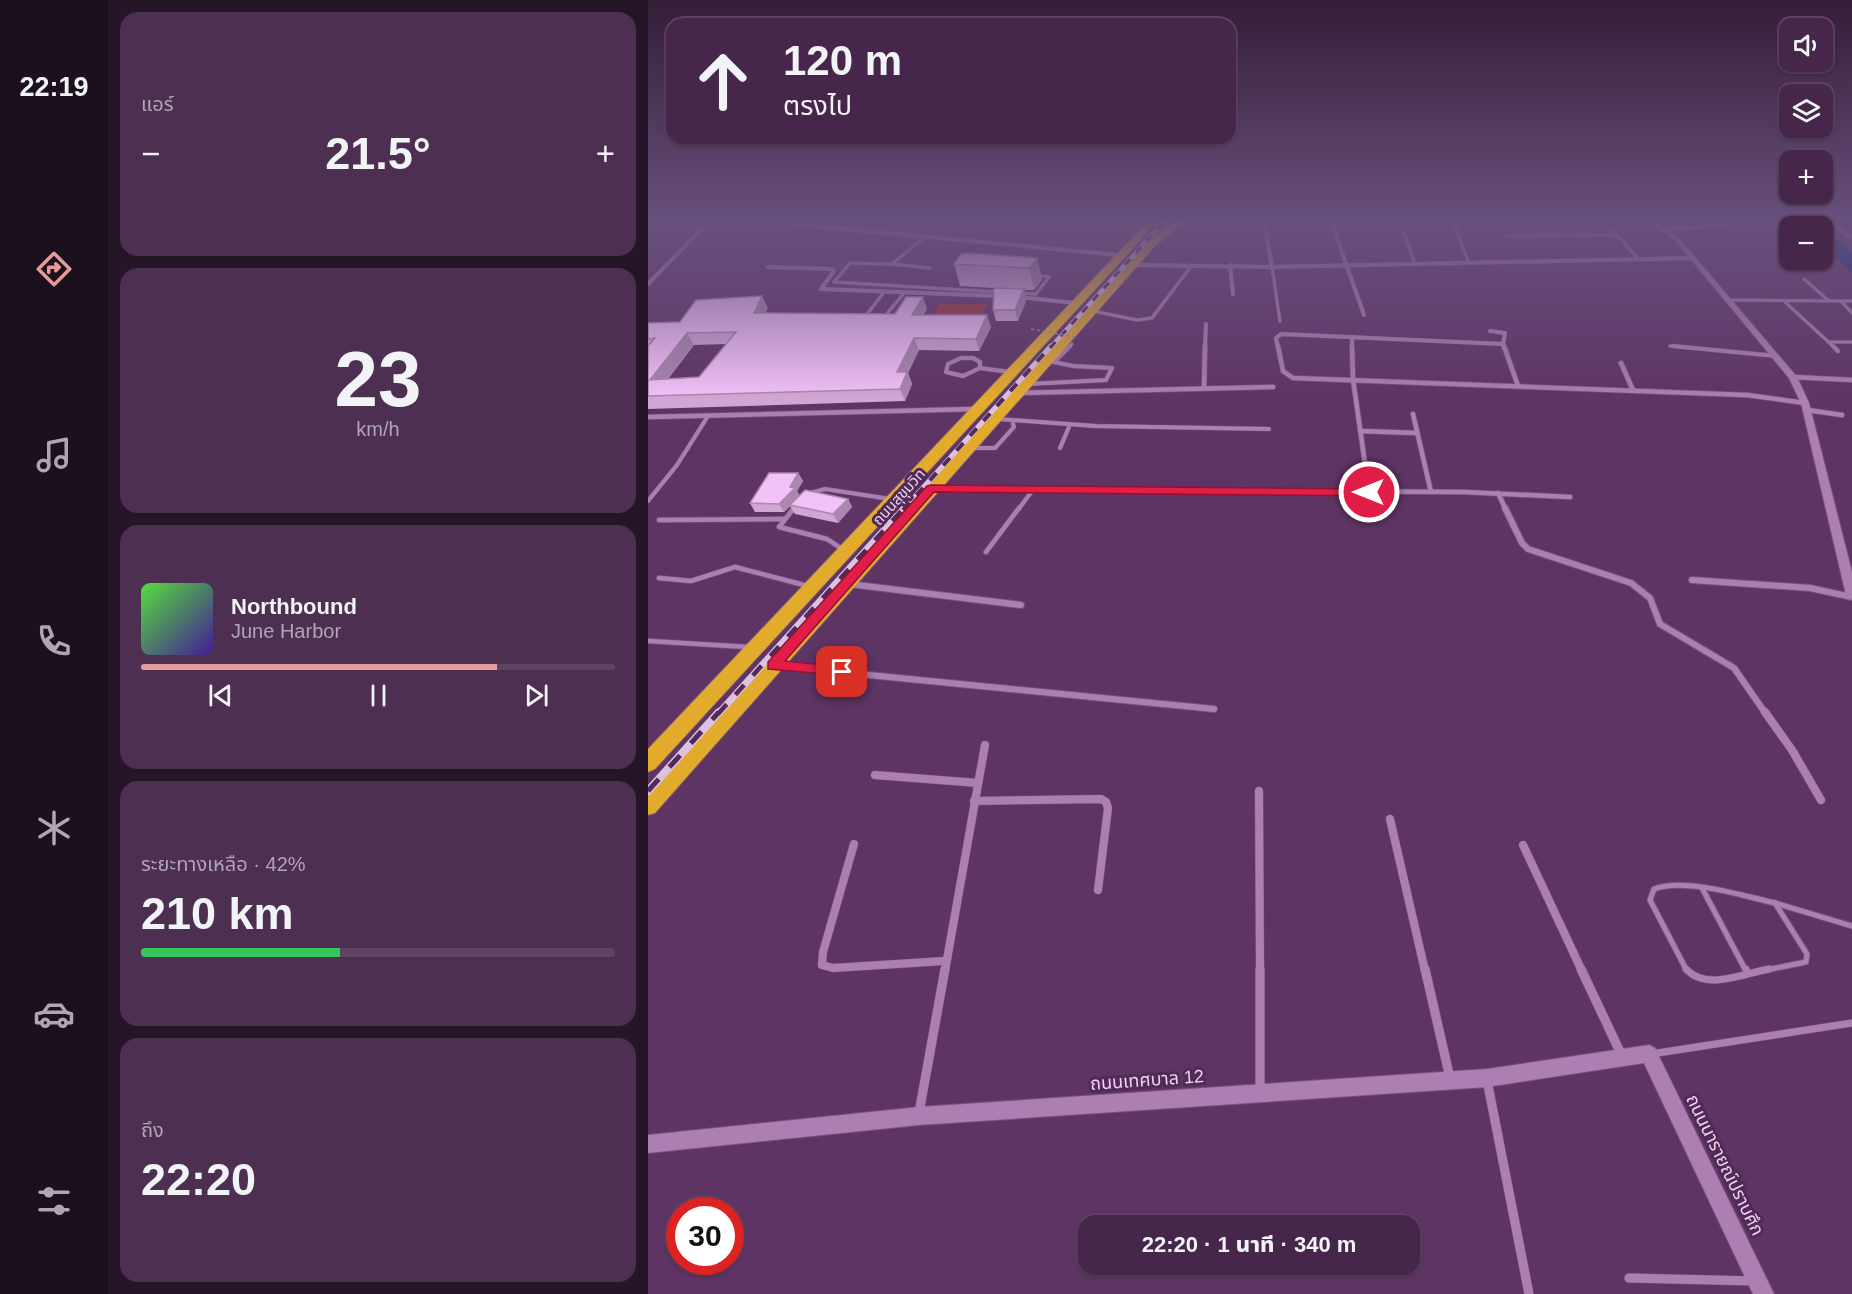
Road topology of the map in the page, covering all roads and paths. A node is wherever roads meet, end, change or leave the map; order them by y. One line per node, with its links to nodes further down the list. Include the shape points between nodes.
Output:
1 (828, 279): 14 (street, via 821,290)
2 (836, 279): 13 (lane, via 834,282)
3 (1047, 279): 20 (lane)
4 (1096, 279): 27 (highway, ถนนสุขุมวิท)
5 (1119, 279): 28 (highway, ถนนสุขุมวิท)
6 (1182, 279): 28 (lane, via 1152,318 1137,320)
7 (1231, 279): 18 (street)
8 (1274, 279): 31 (lane)
9 (1350, 279): 30 (street)
10 (1712, 279): 22 (street)
11 (1804, 279): 26 (lane)
12 (960, 281): 13 (lane)
13 (954, 288): 16 (lane)
14 (884, 292): 15 (street); 15 (lane, via 868,316 889,314)
15 (905, 292): 19 (street)
16 (1000, 292)
17 (1012, 293): 20 (lane)
18 (1233, 294)
19 (1006, 296)
20 (1034, 296): 21 (street); 27 (street)
21 (1017, 297)
22 (1730, 300): 23 (lane); 43 (street)
23 (1784, 301): 26 (lane); 37 (lane)
24 (1841, 301): 25 (lane); 26 (lane); 29 (lane)
25 (1852, 301)
26 (1830, 302)
27 (1075, 303): 47 (highway, ถนนสุขุมวิท)
28 (1092, 310): 44 (highway, ถนนสุขุมวิท)
29 (1852, 313)
30 (1364, 315)
31 (1280, 321)
32 (1206, 324): 54 (street)
33 (1031, 329): 36 (path, bridge)
34 (1490, 331): 39 (street, via 1505,333)
35 (1352, 336): 39 (street); 49 (street); 49 (street, via 1281,334 1276,338 1286,375)
36 (1076, 337)
37 (1828, 342): 38 (lane); 42 (lane)
38 (1852, 342)
39 (1503, 344): 51 (street)
40 (1072, 345): 44 (lane)
41 (1670, 346): 43 (lane)
42 (1838, 351)
43 (1776, 356): 48 (street)
44 (1051, 362): 53 (highway, ถนนสุขุมวิท); 53 (lane, via 1112,368 1106,380)
45 (1621, 363): 55 (street)
46 (980, 368): 46 (lane, via 959,376 949,375 945,370 951,362 967,358 980,362); 47 (lane)
47 (1010, 372): 57 (highway, ถนนสุขุมวิท)
48 (1793, 377): 50 (street); 56 (street)
49 (1353, 379): 51 (street); 66 (street)
50 (1852, 380)
51 (1518, 386): 55 (street)
52 (1273, 387): 54 (street)
53 (1021, 388): 54 (street); 62 (highway, ถนนสุขุมวิท)
54 (1204, 388)
55 (1633, 390): 56 (street, via 1747,395)
56 (1806, 407): 59 (street); 86 (street)
57 (976, 409): 60 (street); 76 (highway, ถนนสุขุมวิท)
58 (1413, 414): 67 (street)
59 (1842, 415)
60 (708, 416): 61 (street); 77 (lane)
61 (648, 417)
62 (994, 418): 63 (lane); 68 (highway, ถนนสุขุมวิท)
63 (1013, 424): 64 (lane); 68 (lane, via 995,448)
64 (1069, 427): 65 (lane); 69 (lane)
65 (1269, 429)
66 (1360, 431): 67 (street); 72 (street)
67 (1417, 433): 73 (street)
68 (968, 447): 70 (highway, ถนนสุขุมวิท)
69 (1060, 448)
70 (931, 488): 71 (street); 84 (highway, ถนนสุขุมวิท)
71 (1032, 491): 72 (street); 81 (lane)
72 (1369, 492): 73 (street)
73 (1431, 492): 74 (street)
74 (1498, 493): 75 (street); 97 (street, via 1528,549 1631,583 1650,598 1660,624 1734,668 1792,750)
75 (1570, 497)
76 (892, 500): 78 (lane, via 817,490); 80 (highway, ถนนสุขุมวิท)
77 (648, 501)
78 (783, 519): 79 (lane); 80 (lane, via 779,527 827,539)
79 (659, 520)
80 (844, 551): 85 (highway, ถนนสุขุมวิท)
81 (986, 552)
82 (659, 579): 85 (lane, via 683,582 735,567)
83 (1692, 580): 86 (street, via 1810,588)
84 (846, 583): 87 (street); 90 (highway, ถนนสุขุมวิท)
85 (810, 587): 89 (highway, ถนนสุขุมวิท)
86 (1852, 596)
87 (1021, 605)
88 (648, 641): 89 (lane)
89 (753, 648): 93 (highway, ถนนสุขุมวิท)
90 (772, 665): 91 (street); 99 (highway, ถนนสุขุมวิท)
91 (1214, 709)
92 (985, 745): 95 (street)
93 (648, 763)
94 (875, 775): 95 (street)
95 (978, 783): 98 (street)
96 (1259, 791): 114 (street)
97 (1821, 800)
98 (975, 801): 104 (street, via 1106,802); 107 (street)
99 (648, 806)
100 (1390, 819): 113 (street)
101 (854, 844): 107 (street, via 822,965 833,968)
102 (1523, 844): 111 (street)
103 (1702, 888): 105 (lane); 108 (lane); 108 (lane, via 1666,884 1654,889 1650,900 1683,966 1694,978 1708,981)
104 (1098, 890)
105 (1775, 903): 106 (lane); 108 (lane, via 1808,958 1806,962)
106 (1852, 926)
107 (944, 961): 115 (street)
108 (1747, 972)
109 (1852, 1023): 110 (lane)
110 (1648, 1054): 111 (street, ถนนเทศบาล 12); 118 (street, ถนนนารายณ์ปราบศึก)
111 (1622, 1056): 112 (street, ถนนเทศบาล 12)
112 (1487, 1078): 113 (street, ถนนเทศบาล 12); 119 (street)
113 (1451, 1081): 114 (street, ถนนเทศบาล 12)
114 (1260, 1093): 115 (street, ถนนเทศบาล 12)
115 (919, 1116): 116 (street, ถนนเทศบาล 12)
116 (648, 1144)
117 (1629, 1278): 118 (street)
118 (1761, 1287)
119 (1529, 1294)

